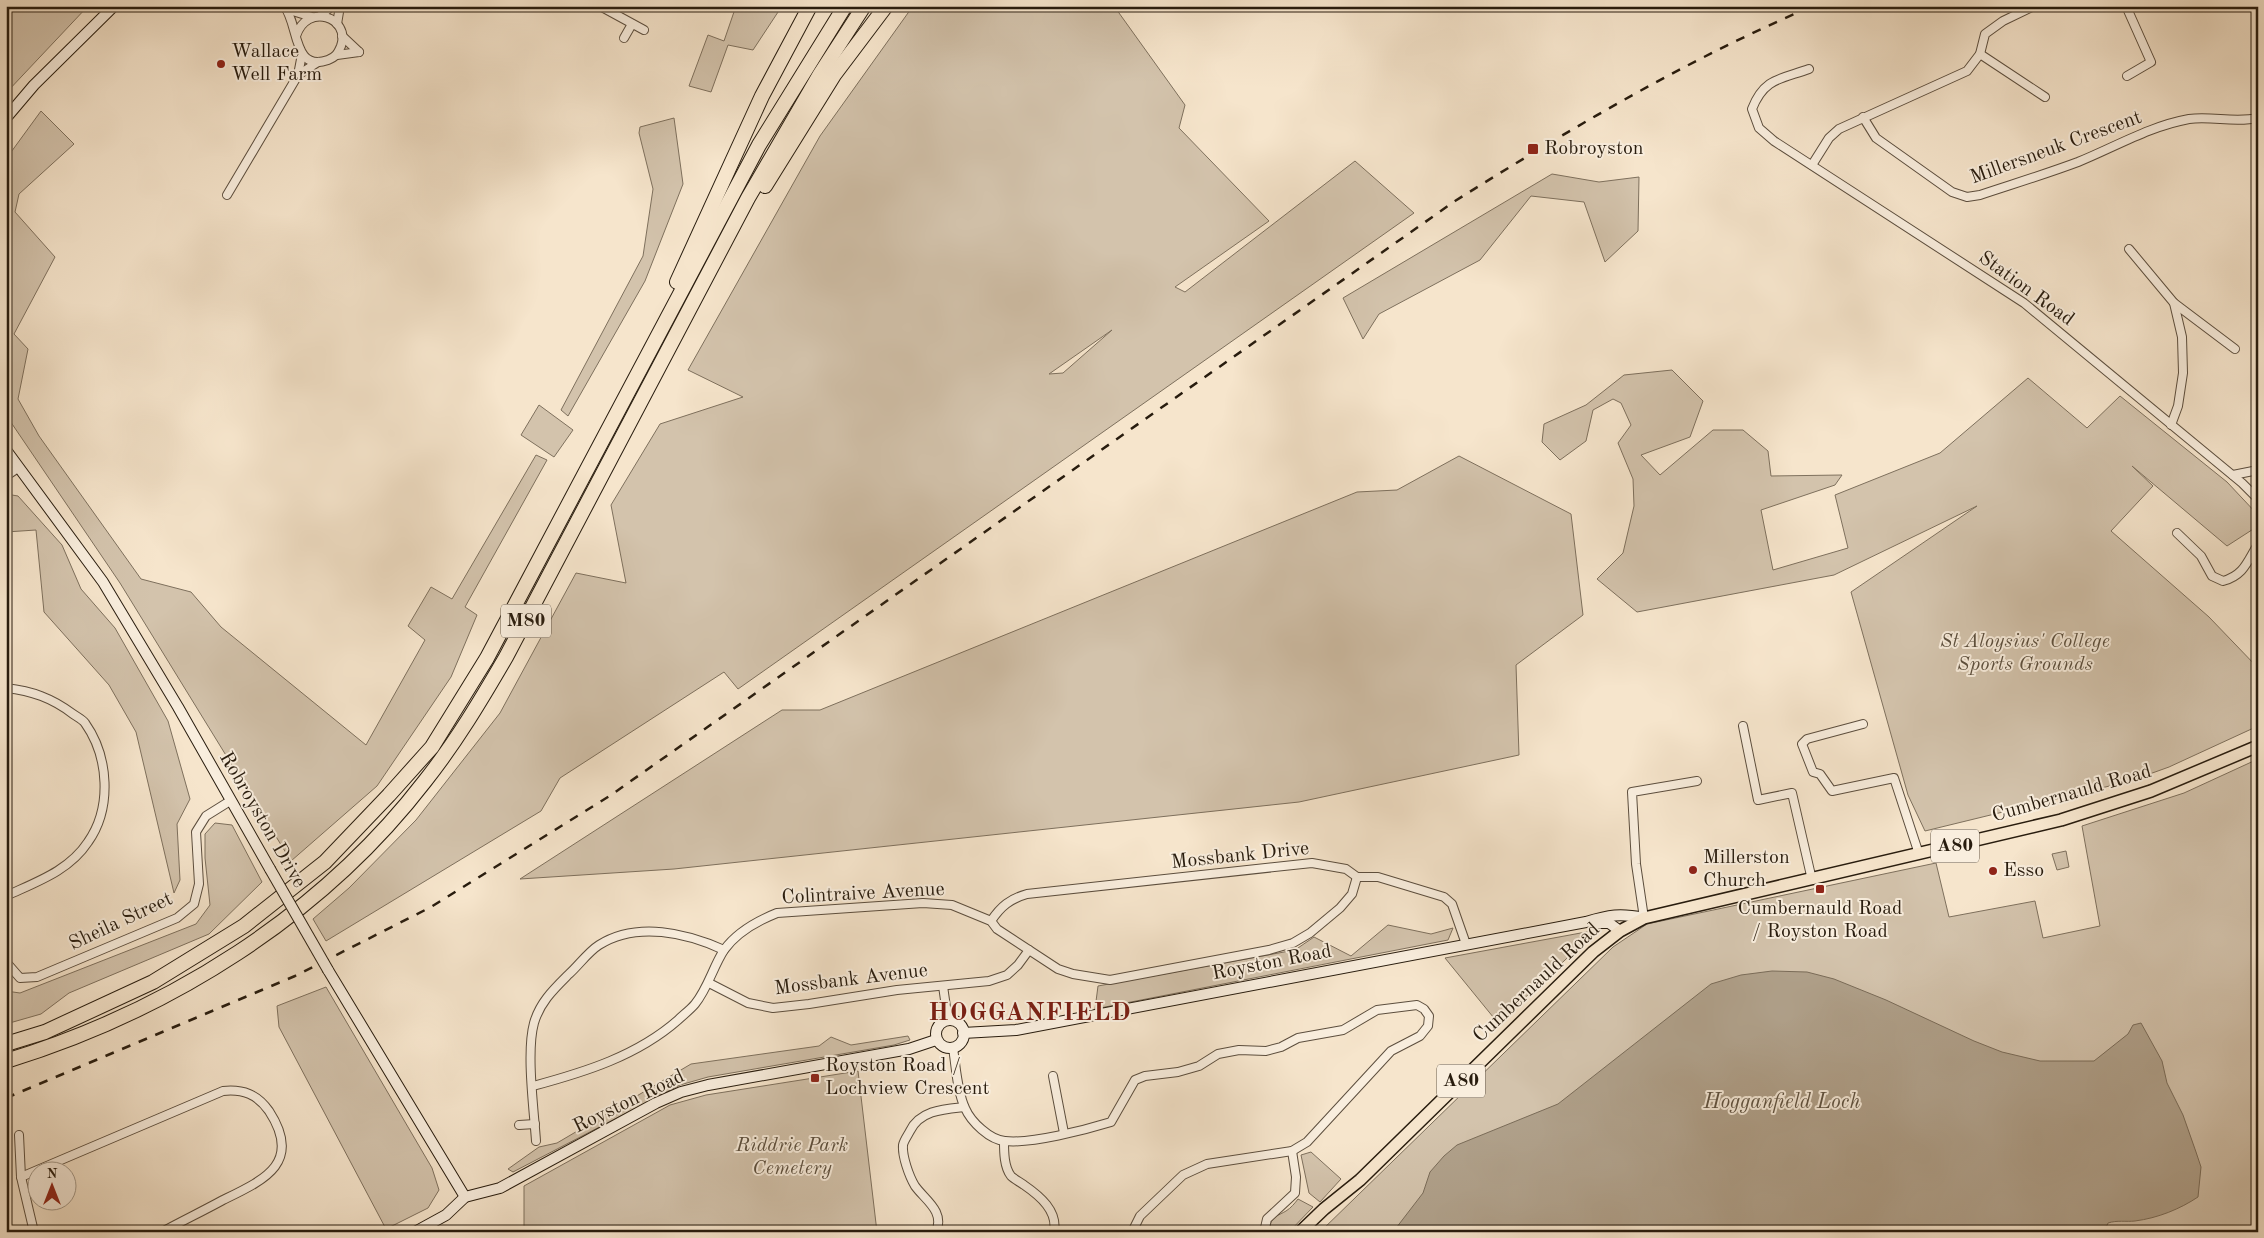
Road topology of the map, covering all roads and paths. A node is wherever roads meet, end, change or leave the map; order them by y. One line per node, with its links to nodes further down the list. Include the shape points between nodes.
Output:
1 (114, 6): 28 (street, via 34,85)
2 (332, 6): 12 (street)
3 (340, 6): 14 (street)
4 (600, 6): 15 (street)
5 (810, 6): 37 (highway, via 745,132)
6 (845, 6): 37 (highway, M80, via 759,145)
7 (864, 6): 35 (highway, M80, via 775,150)
8 (886, 6): 35 (highway, via 820,98)
9 (2034, 6): 21 (street, via 1985,34)
10 (2126, 6): 26 (street, via 2151,62)
11 (285, 7): 13 (street); 17 (street)
12 (320, 16): 13 (street); 14 (street)
13 (312, 17): 17 (street, via 301,24)
14 (337, 24): 18 (street)
15 (632, 24): 16 (street); 19 (street)
16 (644, 30)
17 (296, 36): 20 (street)
18 (342, 36): 22 (street); 22 (street, via 359,52)
19 (624, 38)
20 (302, 54): 23 (street); 25 (street)
21 (1980, 54): 27 (street); 29 (street, via 1966,71)
22 (337, 55): 23 (street)
23 (318, 62): 25 (street)
24 (1809, 69): 31 (street, Station Road, via 1771,82 1760,90 1752,109 1759,128)
25 (298, 75): 32 (street)
26 (2127, 76)
27 (2045, 98)
28 (6, 118)
29 (1863, 118): 30 (street, Millersneuk Crescent, via 1876,138 1952,192 1967,197 1980,196 2078,162 2135,136 2177,122 2204,118); 31 (street, via 1839,129 1829,138)
30 (2258, 118)
31 (1812, 165): 38 (street, Station Road, via 2024,304)
32 (226, 194)
33 (2129, 250): 34 (street)
34 (2174, 303): 36 (street); 38 (street, via 2182,337 2182,373)
35 (680, 329): 72 (highway, M80, via 484,695 425,782 377,838 310,900 256,942 160,999 50,1047)
36 (2235, 349)
37 (632, 386): 70 (highway, M80, via 488,658 432,747 390,795 325,862 244,926 154,982 44,1032)
38 (2172, 425): 42 (street, Station Road)
39 (6, 450): 40 (street, Robroyston Drive)
40 (18, 468): 43 (street); 52 (street, Robroyston Drive, via 103,582)
41 (2258, 470): 42 (street)
42 (2232, 475): 44 (street, Station Road)
43 (6, 476)
44 (2258, 499)
45 (2177, 533): 46 (street, via 2201,556 2212,576 2223,581 2236,578)
46 (2258, 544)
47 (6, 688): 56 (street, via 27,690 56,701 84,722 97,746 105,779 104,809 88,842 64,868)
48 (1863, 724): 53 (street, via 1807,739 1802,744 1813,772 1820,774 1832,791 1894,778)
49 (1744, 726): 55 (street, via 1758,800 1792,793)
50 (2258, 746): 53 (main road, Cumbernauld Road / A80, via 2198,773 2110,805)
51 (1698, 780): 57 (street, via 1632,792 1636,864)
52 (230, 801): 64 (street, Sheila Street, via 206,816 196,832 199,884 194,904 177,918 37,977 20,978); 84 (street, Robroyston Drive, bridge)
53 (1919, 854): 55 (main road, Cumbernauld Road / A80)
54 (1357, 877): 58 (street, Mossbank Drive, via 1346,868 1312,863 1027,894 1012,898); 61 (street, Mossbank Drive, via 1378,877 1444,897 1452,904); 63 (street, Colintraive Avenue, via 1352,894 1310,933 1293,943 1269,950 1110,980 1058,969)
55 (1812, 880): 57 (main road, Cumbernauld Road / A80)
56 (6, 896)
57 (1644, 918): 59 (street, Royston Road, via 1617,914); 60 (main road, Cumbernauld Road / A80)
58 (991, 921): 62 (street, Colintraive Avenue, via 952,905 777,913 755,922); 63 (street, Colintraive Avenue, via 997,929)
59 (1586, 922): 60 (street, Royston Road, via 1609,923); 61 (street, Royston Road)
60 (1620, 931): 92 (main road, Cumbernauld Road / A80, via 1582,963 1360,1180)
61 (1466, 944): 68 (street, Royston Road, via 1016,1030)
62 (724, 950): 65 (street, Colintraive Avenue); 74 (street, via 677,934 646,932 619,936 598,945 547,996 534,1022)
63 (1029, 950): 66 (street, Mossbank Avenue, via 1007,975 990,981)
64 (7, 965)
65 (709, 983): 66 (street, Mossbank Avenue, via 748,1002 773,1008); 74 (street, Colintraive Avenue, via 694,1005 670,1027 635,1050 580,1073)
66 (943, 986): 67 (street, Mossbank Avenue)
67 (948, 1021): 68 (street, via 959,1024); 69 (street, via 939,1026)
68 (963, 1033): 71 (street, via 961,1042)
69 (936, 1040): 71 (street, via 946,1048); 84 (street, Royston Road, via 910,1049 681,1092 500,1188)
70 (6, 1044)
71 (953, 1048): 75 (street)
72 (6, 1061)
73 (1053, 1076): 78 (street)
74 (533, 1086): 76 (street)
75 (964, 1107): 81 (street, via 974,1122); 88 (street, via 940,1109 923,1117 912,1126 903,1144 914,1185 936,1210)
76 (535, 1124): 77 (street); 80 (street)
77 (519, 1125)
78 (1064, 1133): 81 (street); 82 (street, via 1112,1122 1135,1080 1145,1076 1199,1066 1218,1054 1239,1050 1266,1051 1298,1038 1343,1030 1377,1010 1417,1005 1424,1009 1429,1016 1428,1026 1420,1036 1391,1051 1307,1142)
79 (19, 1135): 83 (street)
80 (536, 1141)
81 (1004, 1141): 89 (street, via 1005,1162 1011,1176 1033,1190 1048,1205 1056,1222)
82 (1292, 1151): 90 (street, via 1207,1164 1183,1176 1140,1216); 91 (street, via 1296,1193 1267,1219)
83 (22, 1177): 85 (street); 86 (street, via 224,1091 237,1090 258,1098 281,1133 276,1167 259,1182)
84 (465, 1197): 87 (street, Royston Road, via 446,1215)
85 (34, 1232)
86 (162, 1232)
87 (414, 1232)
88 (936, 1232)
89 (1054, 1232)
90 (1132, 1232)
91 (1264, 1232)
92 (1300, 1232)

